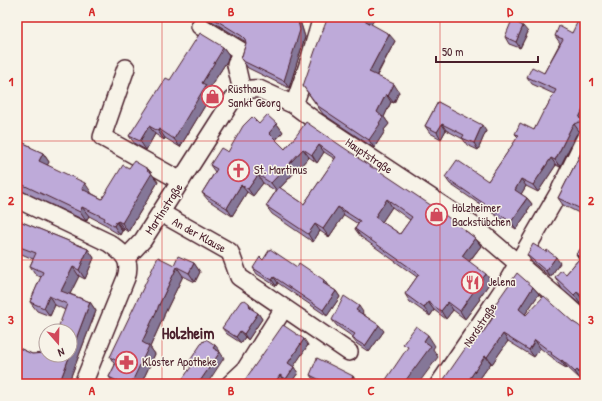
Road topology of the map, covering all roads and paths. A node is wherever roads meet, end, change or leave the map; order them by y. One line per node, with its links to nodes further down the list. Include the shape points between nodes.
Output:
1 (321, 17): 5 (street)
2 (200, 26): 4 (street, via 241,51 236,65)
3 (126, 68): 7 (street, via 102,137)
4 (242, 91): 5 (street, via 259,89); 7 (street, Martinstraße, via 233,99)
5 (294, 105): 11 (street, Hauptstraße, via 474,226)
6 (585, 139): 11 (street, Nordstraße, via 558,194)
7 (182, 181): 9 (street, Martinstraße)
8 (17, 199): 10 (street, via 109,243)
9 (160, 213): 10 (street, Martinstraße, via 143,240); 12 (street, An der Klause, via 230,252 238,277)
10 (126, 258): 15 (street, via 126,278)
11 (518, 263): 13 (street, Hauptstraße); 17 (street, Nordstraße)
12 (284, 308): 14 (street, An der Klause); 16 (street, via 245,370)
13 (585, 322)
14 (349, 352)
15 (82, 384)
16 (230, 384)
17 (439, 384)

